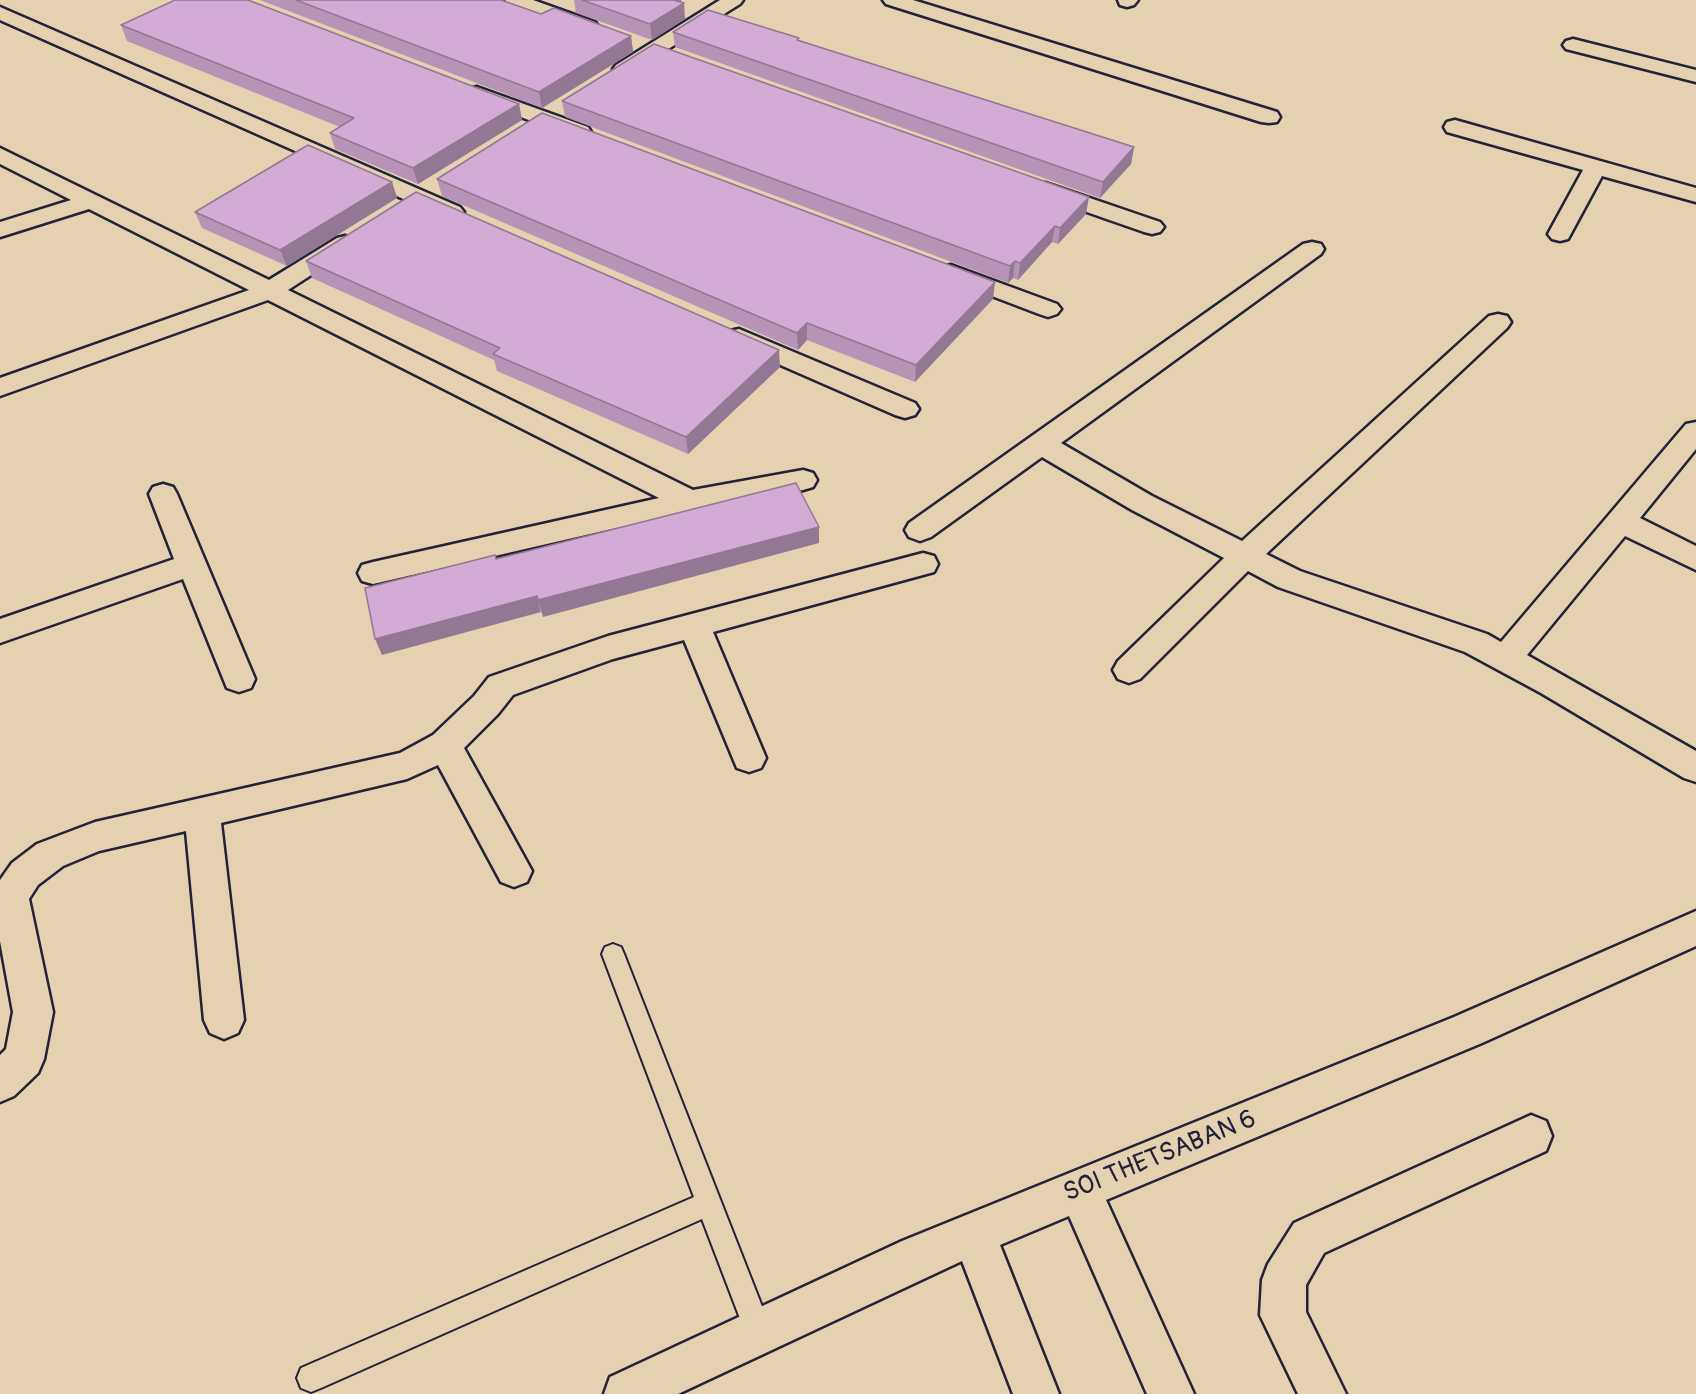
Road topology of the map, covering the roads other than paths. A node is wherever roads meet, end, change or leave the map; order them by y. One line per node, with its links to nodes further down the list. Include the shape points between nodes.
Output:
1 (515, 0): 5 (street)
2 (733, 0): 7 (street)
3 (893, 0): 13 (street)
4 (0, 13): 20 (street)
5 (611, 34)
6 (1573, 45): 9 (street)
7 (643, 46): 8 (street); 10 (street)
8 (676, 58)
9 (1696, 76)
10 (604, 81)
11 (456, 85): 14 (street)
12 (564, 106): 14 (street)
13 (1269, 117)
14 (534, 125): 16 (street)
15 (1455, 127): 18 (street)
16 (600, 140)
17 (0, 155): 22 (street)
18 (1596, 166): 21 (street); 27 (street)
19 (1030, 184): 25 (street)
20 (428, 191): 23 (street); 24 (street)
21 (1696, 195)
22 (91, 201): 26 (street); 31 (street)
23 (399, 210)
24 (473, 221)
25 (1152, 227)
26 (0, 230)
27 (1560, 234)
28 (359, 235): 31 (street)
29 (1312, 249): 38 (street)
30 (936, 266): 32 (street)
31 (269, 291): 35 (street); 41 (street)
32 (1048, 309)
33 (1498, 322): 44 (street)
34 (721, 329): 36 (street)
35 (0, 387)
36 (905, 410)
37 (1696, 431): 42 (street)
38 (1041, 444): 43 (street); 44 (street)
39 (803, 480): 41 (street)
40 (164, 494): 46 (street)
41 (690, 501): 48 (street)
42 (1621, 521): 45 (street); 51 (street)
43 (920, 531)
44 (1244, 557): 51 (street, via 1288,579 1476,644); 52 (street)
45 (1696, 559)
46 (192, 564): 50 (street); 53 (street)
47 (923, 564): 49 (street)
48 (373, 573)
49 (694, 625): 54 (street, via 608,648 501,686); 55 (street)
50 (0, 631)
51 (1505, 659): 56 (street)
52 (1129, 670)
53 (239, 678)
54 (445, 745): 57 (street, via 407,765); 58 (street)
55 (749, 758)
56 (1696, 768)
57 (202, 813): 61 (street); 62 (street, via 95,837 50,855 25,874 10,897 33,1012 24,1059)
58 (514, 871)
59 (1696, 928): 64 (street, SOI THETSABAN 6, via 1468,1030)
60 (613, 954): 65 (lane)
61 (224, 1020)
62 (0, 1082)
63 (1532, 1136): 72 (street, via 1309,1238 1284,1280 1283,1315)
64 (1080, 1191): 66 (street, SOI THETSABAN 6); 71 (street)
65 (709, 1203): 67 (lane); 68 (lane)
66 (974, 1234): 67 (street, SOI THETSABAN 6); 70 (street)
67 (759, 1332): 69 (street, SOI THETSABAN 6)
68 (311, 1378)
69 (627, 1394)
70 (1036, 1394)
71 (1171, 1394)
72 (1323, 1394)

